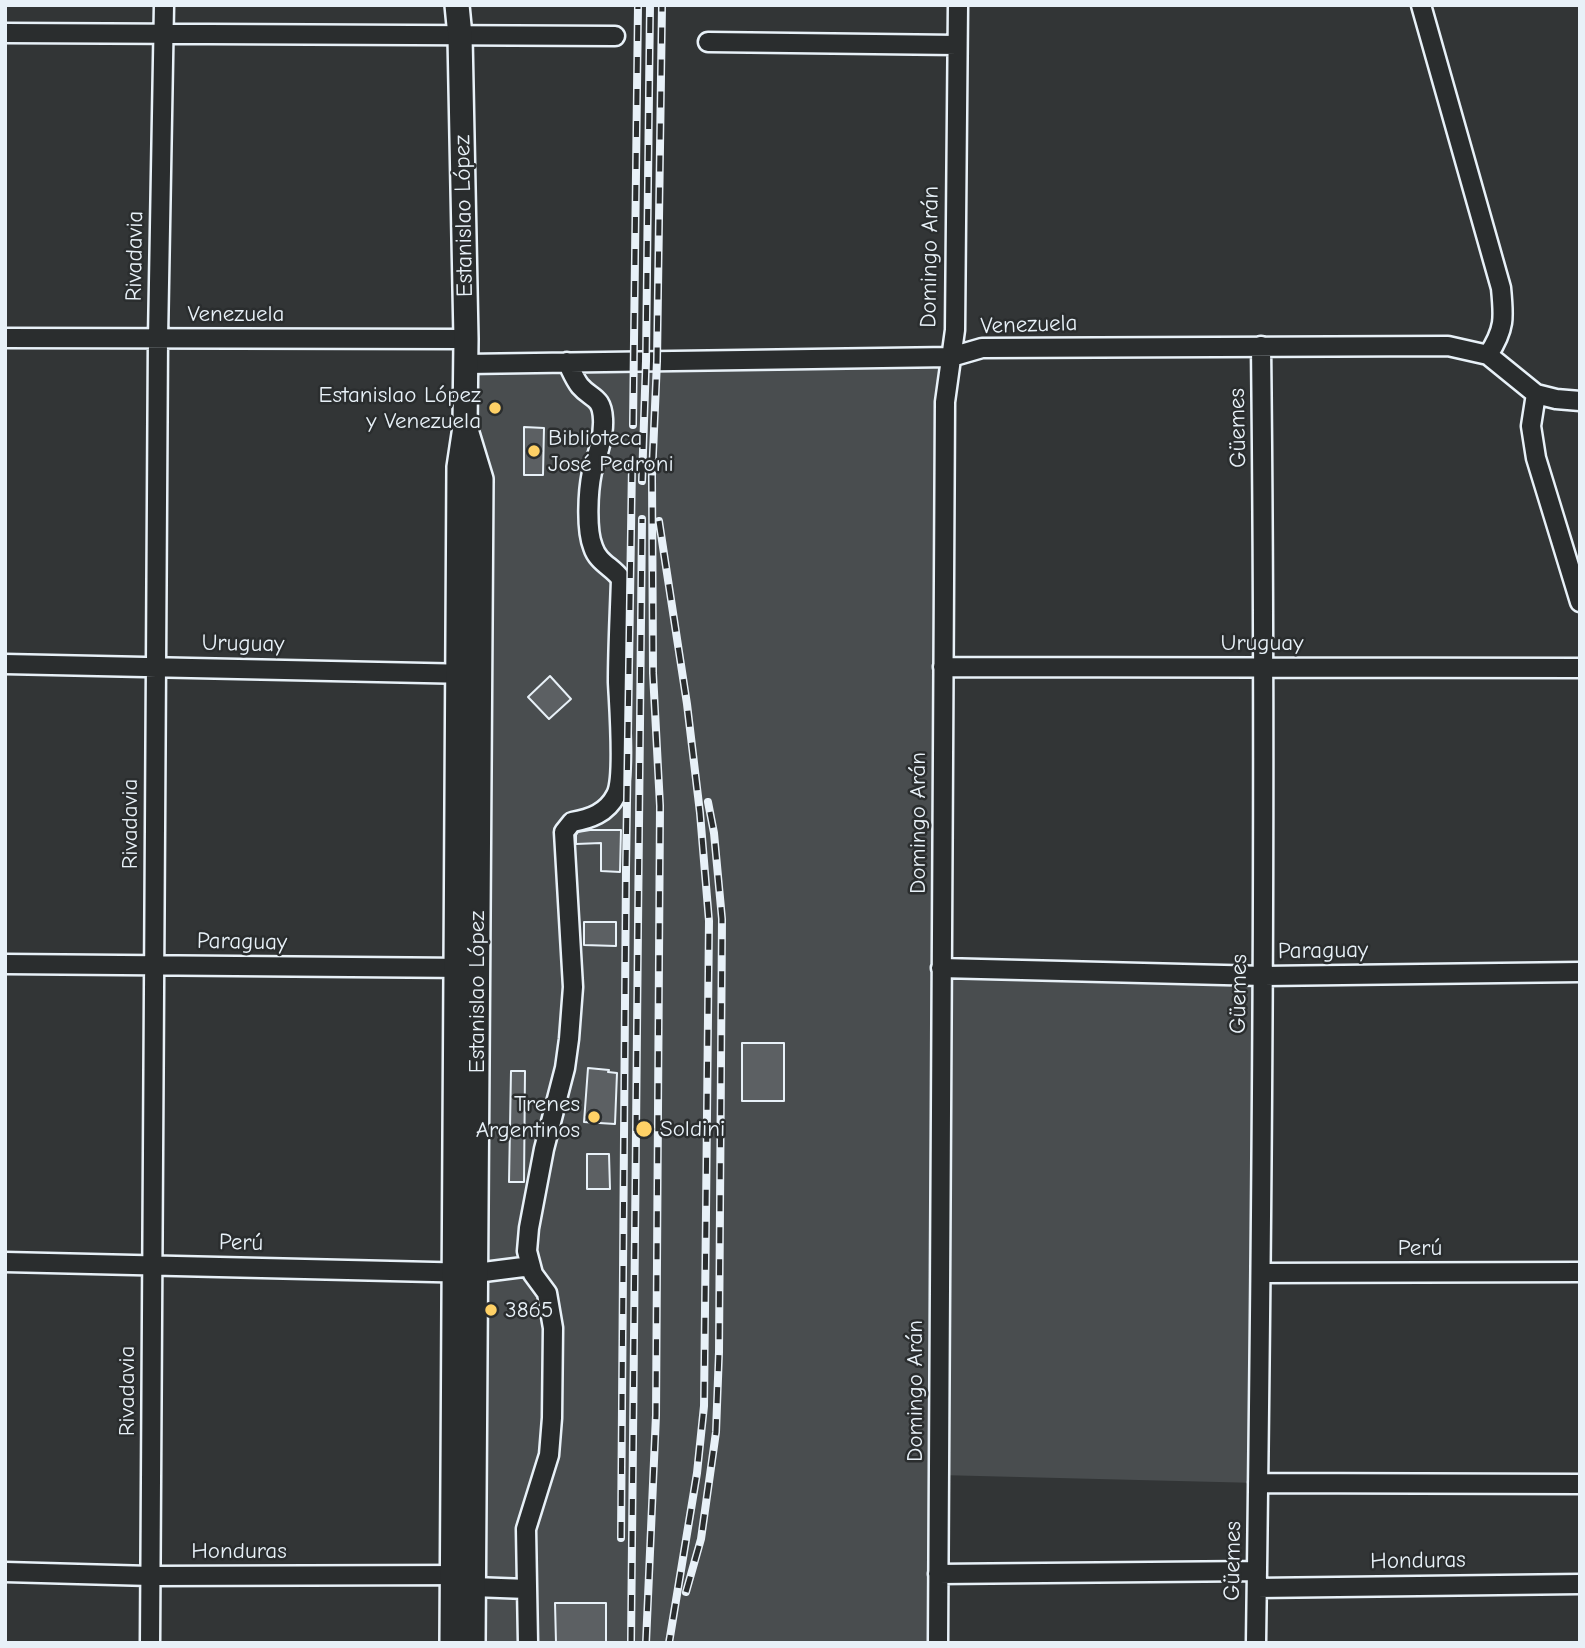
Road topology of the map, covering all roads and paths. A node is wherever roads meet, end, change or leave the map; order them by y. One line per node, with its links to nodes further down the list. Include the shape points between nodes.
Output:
1 (164, 5): 6 (street, Rivadavia)
2 (457, 5): 7 (main road, Estanislao López)
3 (958, 5): 10 (street, Domingo Arán)
4 (1421, 5): 15 (street, via 1501,288 1504,319 1500,337)
5 (5, 33): 6 (street)
6 (164, 34): 7 (street); 12 (street, Rivadavia)
7 (460, 36): 8 (street); 13 (main road, Estanislao López)
8 (615, 36)
9 (708, 42): 10 (street)
10 (957, 46): 16 (street, Domingo Arán)
11 (5, 338): 12 (street, Venezuela)
12 (158, 338): 13 (street, Venezuela); 23 (street, Rivadavia)
13 (466, 339): 18 (main road, Estanislao López)
14 (1261, 346): 15 (street, Venezuela, via 1448,346); 16 (street, Venezuela, via 982,348); 25 (street, Güemes)
15 (1488, 355): 19 (street, Venezuela)
16 (951, 356): 17 (street, Venezuela); 24 (street, Domingo Arán, via 945,402)
17 (567, 362): 18 (street, Venezuela); 36 (street, via 580,387 597,398 603,419 589,511 592,547 621,579 620,757 618,792 609,807 589,820 572,822 564,832 573,987 565,1068 529,1228)
18 (466, 365): 27 (main road, Estanislao López, via 466,427 459,467)
19 (1536, 394): 20 (street, Venezuela); 21 (street, via 1531,426 1536,458)
20 (1580, 401)
21 (1580, 602)
22 (5, 664): 23 (street, Uruguay)
23 (156, 666): 27 (street, Uruguay); 29 (street, Rivadavia)
24 (943, 667): 25 (street, Uruguay); 31 (street, Domingo Arán)
25 (1265, 668): 26 (street, Uruguay); 33 (street, Güemes)
26 (1580, 668)
27 (469, 674): 30 (main road, Estanislao López)
28 (5, 964): 29 (street, Paraguay)
29 (154, 965): 30 (street, Paraguay); 35 (street, Rivadavia)
30 (467, 968): 38 (main road, Estanislao López)
31 (941, 968): 33 (street, Paraguay); 43 (street, Domingo Arán)
32 (1580, 972): 33 (street, Paraguay)
33 (1264, 976): 39 (street, Güemes)
34 (5, 1262): 35 (street, Perú)
35 (153, 1265): 38 (street, Perú); 44 (street, Rivadavia)
36 (531, 1266): 38 (street, Perú); 48 (street, via 547,1293 553,1328 552,1418 549,1455 526,1529)
37 (1580, 1272): 39 (street, Perú)
38 (465, 1273): 45 (main road, Estanislao López)
39 (1261, 1273): 40 (street, Güemes)
40 (1258, 1483): 41 (street); 46 (street, Güemes)
41 (1580, 1484)
42 (5, 1572): 44 (street, Honduras)
43 (938, 1574): 46 (street, Honduras); 53 (street, Domingo Arán)
44 (151, 1576): 45 (street, Honduras); 49 (street, Rivadavia)
45 (467, 1579): 48 (street, Honduras); 50 (main road, Estanislao López); 51 (main road, Estanislao López)
46 (1257, 1579): 47 (street, Honduras); 54 (street, Güemes)
47 (1580, 1584)
48 (527, 1590): 52 (street)
49 (150, 1643)
50 (452, 1643)
51 (473, 1643)
52 (528, 1643)
53 (938, 1643)
54 (1256, 1643)

